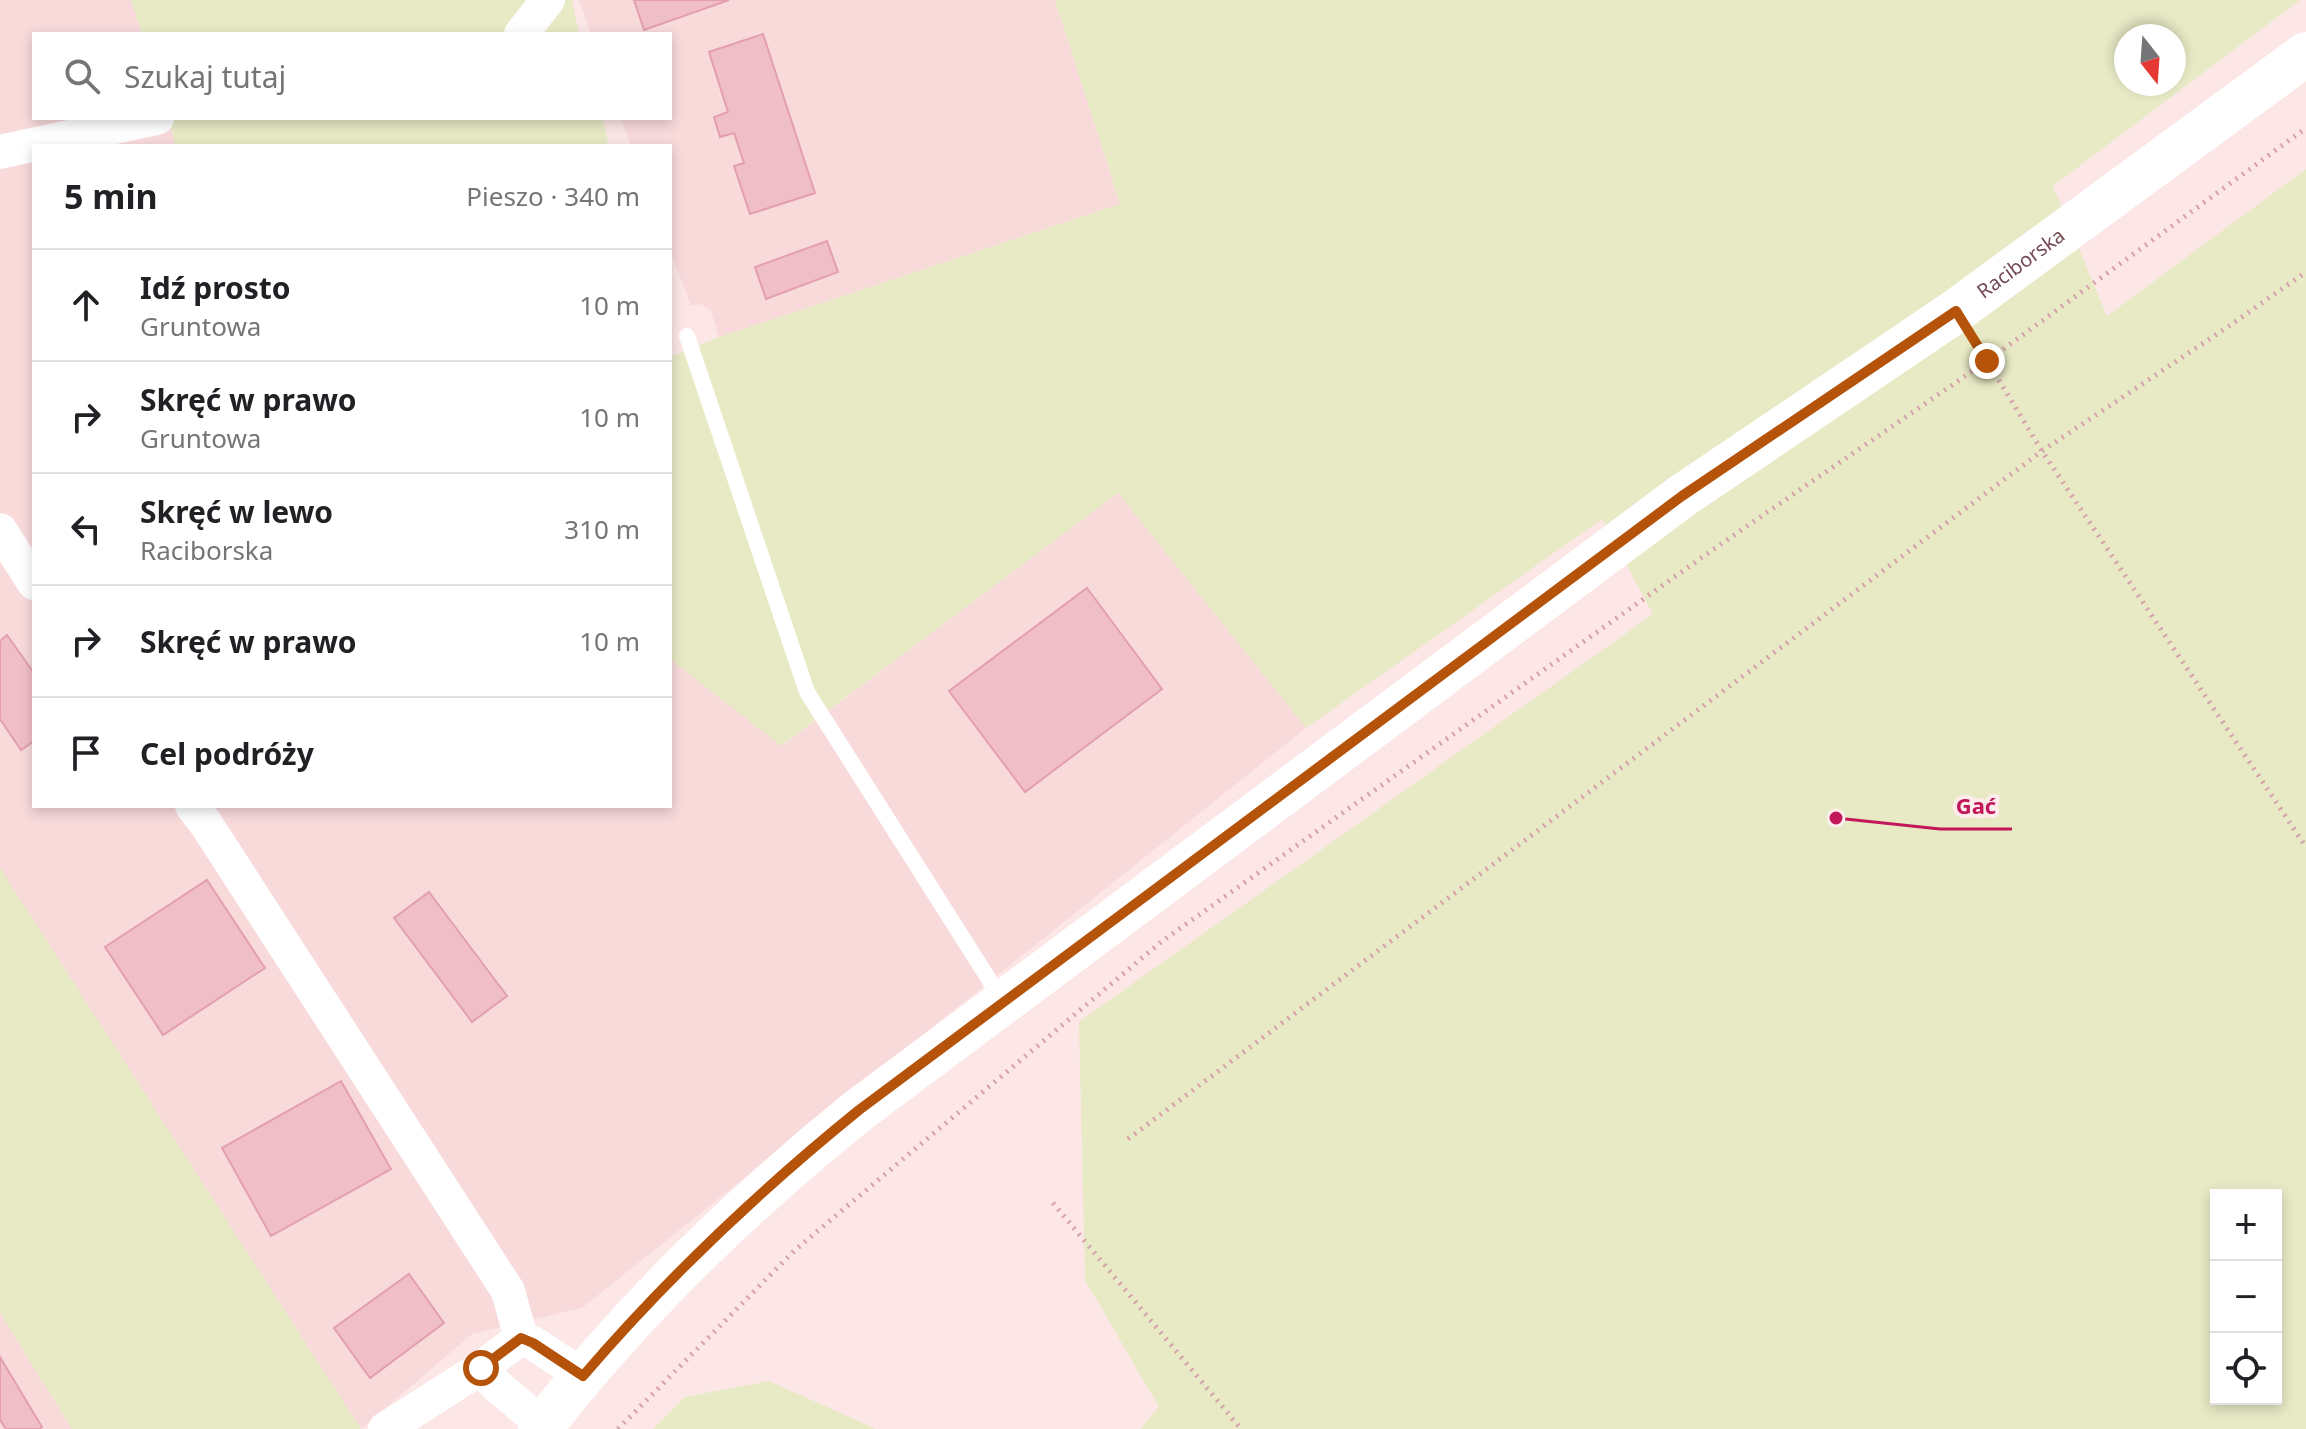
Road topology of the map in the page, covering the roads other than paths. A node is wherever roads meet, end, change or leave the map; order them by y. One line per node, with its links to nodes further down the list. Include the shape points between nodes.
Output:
1 (548, 0): 2 (street)
2 (523, 32)
3 (2306, 54): 12 (main road, Raciborska, via 1956,311 1682,496)
4 (148, 120): 5 (street)
5 (37, 144)
6 (32, 145): 7 (street)
7 (0, 152)
8 (687, 336): 12 (lane, via 807,692)
9 (0, 530): 10 (street)
10 (32, 580)
11 (194, 808): 13 (street, via 508,1291)
12 (1002, 1002): 15 (main road, Raciborska, via 859,1110 749,1203 655,1295)
13 (521, 1338): 14 (street); 15 (street)
14 (481, 1368): 16 (street); 17 (street)
15 (583, 1376): 16 (main road, Raciborska)
16 (541, 1427)
17 (385, 1429)

